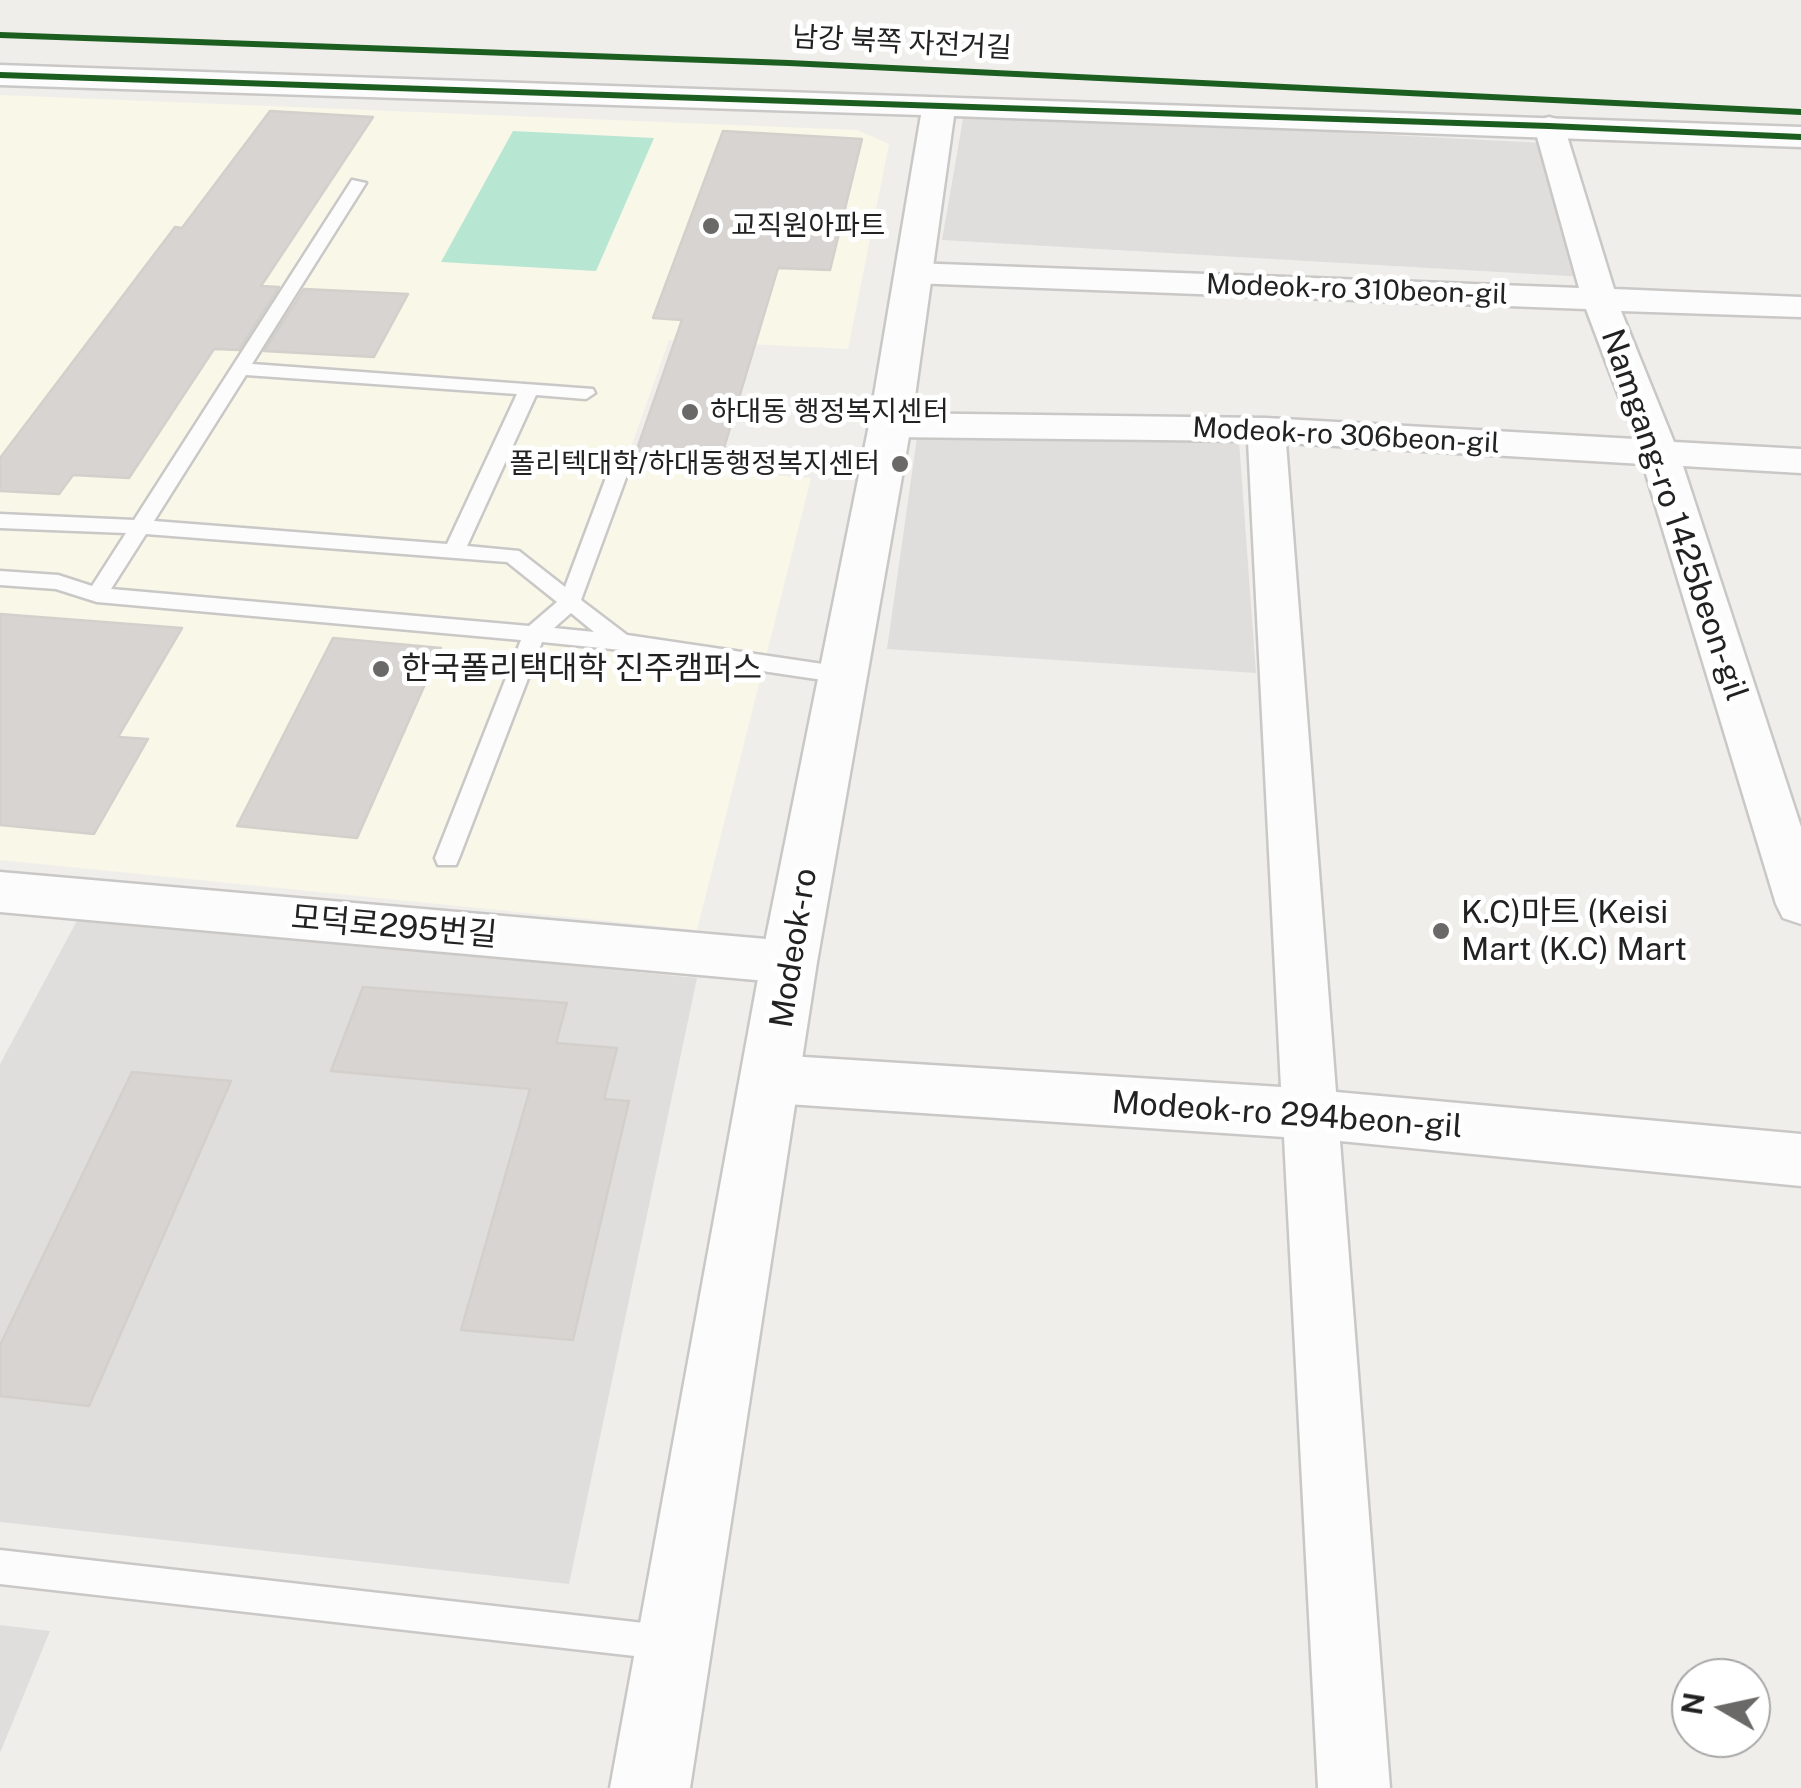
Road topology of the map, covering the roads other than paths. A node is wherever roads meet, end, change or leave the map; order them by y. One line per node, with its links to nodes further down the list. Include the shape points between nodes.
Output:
1 (0, 74): 2 (street)
2 (939, 108): 3 (street); 6 (street, Modeok-ro)
3 (1549, 126): 4 (street); 7 (street, Namgang-ro 1425beon-gil)
4 (1801, 137)
5 (358, 183): 9 (lane)
6 (913, 274): 7 (street, Modeok-ro 310beon-gil); 12 (street, Modeok-ro)
7 (1599, 298): 8 (street, Modeok-ro 310beon-gil); 14 (street, Namgang-ro 1425beon-gil)
8 (1801, 307)
9 (240, 369): 10 (lane); 18 (lane)
10 (529, 388): 11 (lane); 19 (lane)
11 (586, 393)
12 (890, 425): 13 (street, Modeok-ro 306beon-gil); 25 (street, Modeok-ro)
13 (1266, 430): 14 (street, Modeok-ro 306beon-gil); 31 (street)
14 (1659, 453): 15 (street, Modeok-ro 306beon-gil); 28 (street, Namgang-ro 1425beon-gil)
15 (1801, 461)
16 (617, 474): 22 (lane)
17 (0, 521): 18 (lane)
18 (140, 527): 19 (lane); 21 (lane)
19 (454, 552): 22 (lane, via 512,556)
20 (0, 578): 21 (lane, via 58,582)
21 (97, 596): 23 (lane)
22 (570, 602): 23 (lane); 24 (lane)
23 (534, 634): 24 (lane); 26 (lane)
24 (621, 642): 25 (lane)
25 (843, 675): 29 (street, Modeok-ro)
26 (447, 858)
27 (0, 892): 29 (street, 모덕로295번길)
28 (1801, 904)
29 (789, 962): 30 (street, Modeok-ro)
30 (772, 1079): 31 (street, Modeok-ro 294beon-gil); 34 (street, Modeok-ro)
31 (1312, 1114): 32 (street, Modeok-ro 294beon-gil); 36 (street)
32 (1801, 1160)
33 (0, 1567): 34 (lane)
34 (675, 1644): 35 (street, Modeok-ro)
35 (650, 1788)
36 (1354, 1788)

